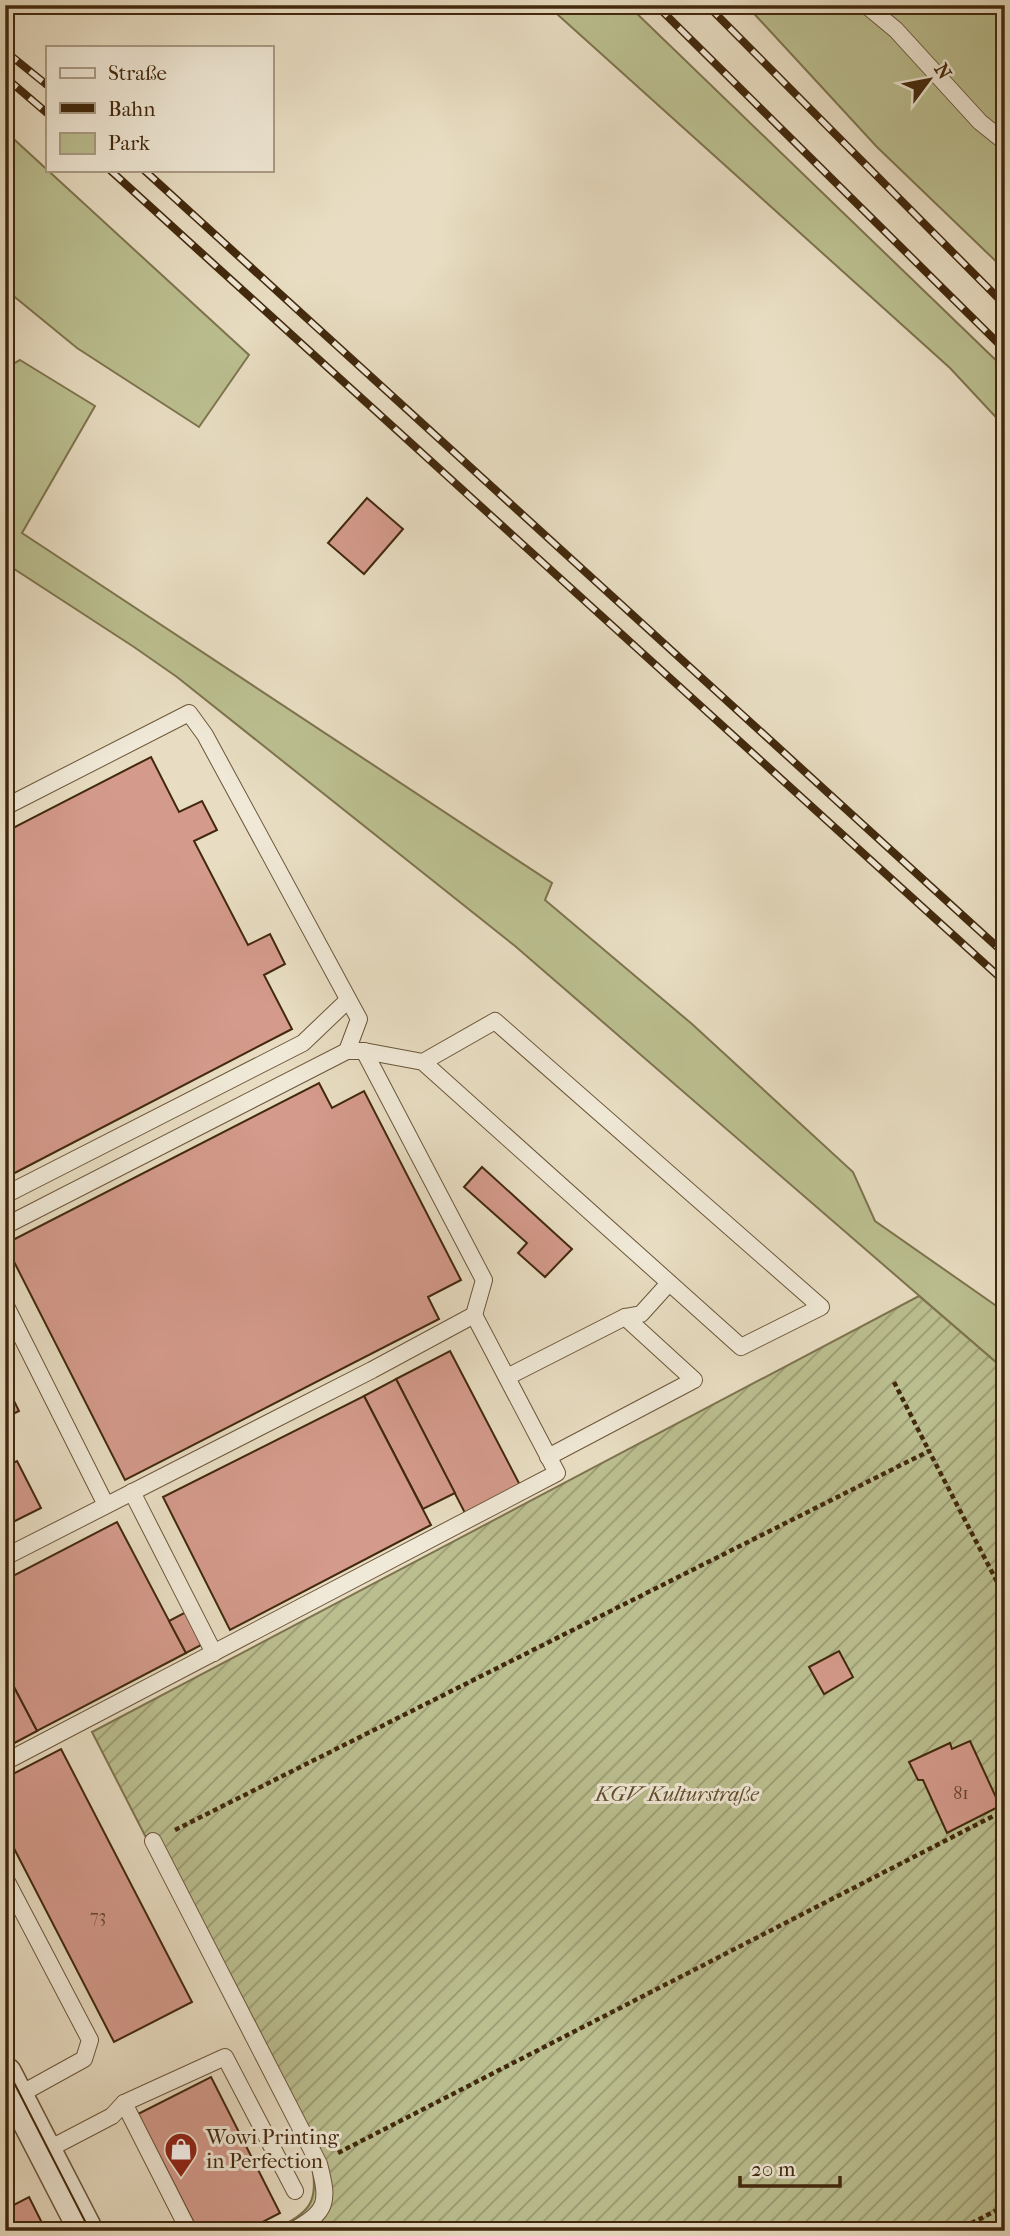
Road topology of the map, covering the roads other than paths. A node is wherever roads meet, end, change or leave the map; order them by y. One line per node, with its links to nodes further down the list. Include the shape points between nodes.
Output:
1 (866, 5): 2 (lane)
2 (1005, 142)
3 (5, 807): 4 (lane, via 189,713)
4 (348, 1000): 5 (lane, via 359,1019); 8 (lane, via 303,1044)
5 (347, 1051): 6 (lane); 9 (lane)
6 (364, 1051): 7 (lane); 12 (lane, via 484,1280)
7 (423, 1062): 10 (lane); 10 (lane, via 495,1021 821,1307 741,1347)
8 (5, 1195)
9 (5, 1226)
10 (669, 1283): 13 (lane, via 641,1314)
11 (5, 1304): 17 (lane)
12 (474, 1315): 14 (lane); 16 (lane)
13 (625, 1317): 14 (lane); 15 (lane, via 694,1380)
14 (507, 1377): 15 (lane)
15 (548, 1457): 19 (lane, via 557,1473)
16 (132, 1492): 17 (lane); 19 (lane)
17 (106, 1505): 18 (lane)
18 (5, 1557)
19 (214, 1653): 20 (lane)
20 (5, 1762)
21 (153, 1841): 29 (lane, via 319,2164 324,2203 314,2219)
22 (5, 1878): 24 (lane, via 90,2040 84,2059)
23 (124, 2103): 25 (lane, via 112,2116); 26 (lane, via 225,2057); 28 (lane)
24 (14, 2106): 25 (street)
25 (45, 2151): 27 (street)
26 (295, 2191)
27 (86, 2231)
28 (189, 2231)
29 (292, 2231)

